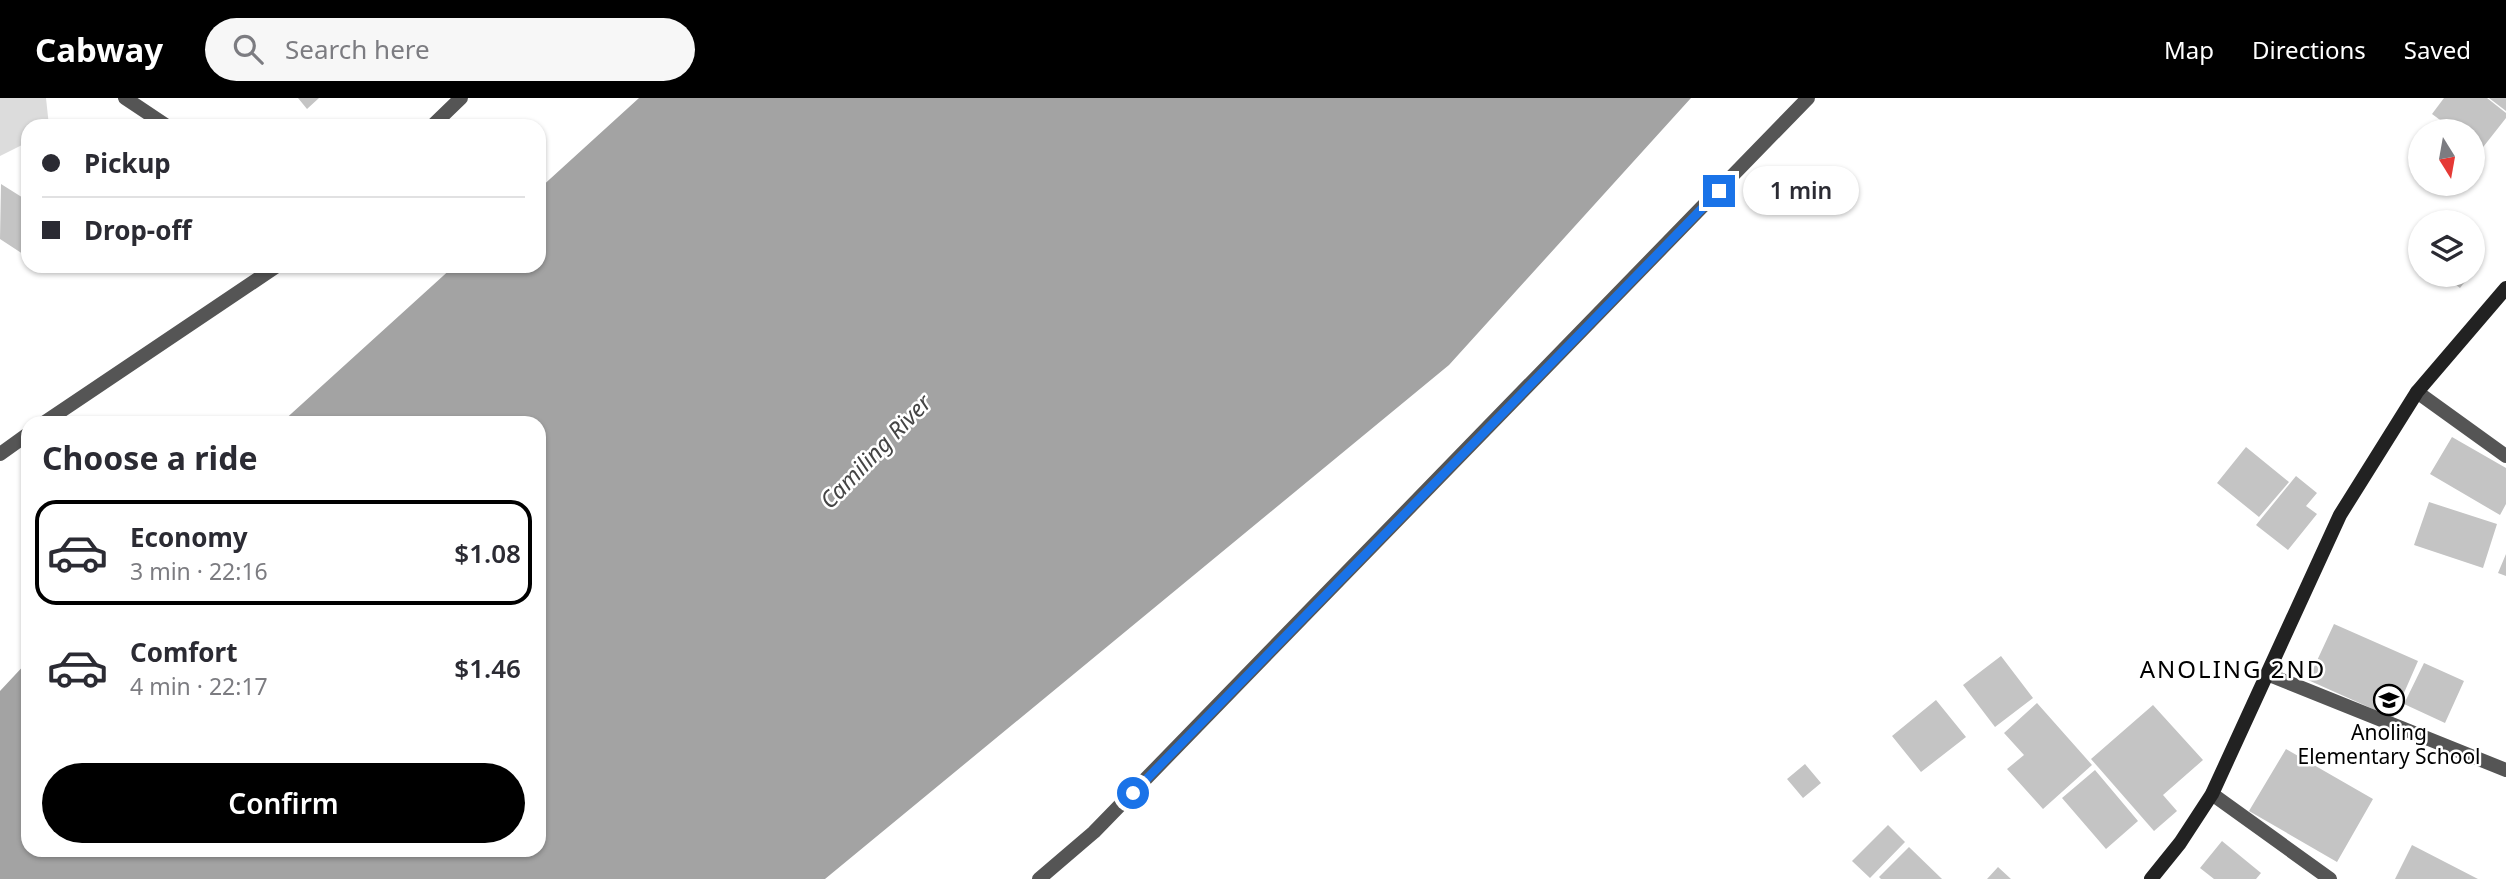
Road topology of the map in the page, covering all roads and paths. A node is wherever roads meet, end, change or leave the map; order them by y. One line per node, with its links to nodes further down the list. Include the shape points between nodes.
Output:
1 (125, 98): 4 (street)
2 (461, 98): 5 (street)
3 (1808, 98): 16 (street, via 1094,832)
4 (156, 119)
5 (439, 119)
6 (267, 273): 9 (street)
7 (2506, 288): 8 (street)
8 (2417, 392): 12 (street); 13 (street, via 2340,515)
9 (54, 416)
10 (21, 439): 11 (street)
11 (0, 454)
12 (2506, 456)
13 (2267, 674): 14 (street); 15 (street)
14 (2506, 770)
15 (2212, 794): 17 (street); 18 (street)
16 (1038, 879)
17 (2151, 879)
18 (2330, 879)

